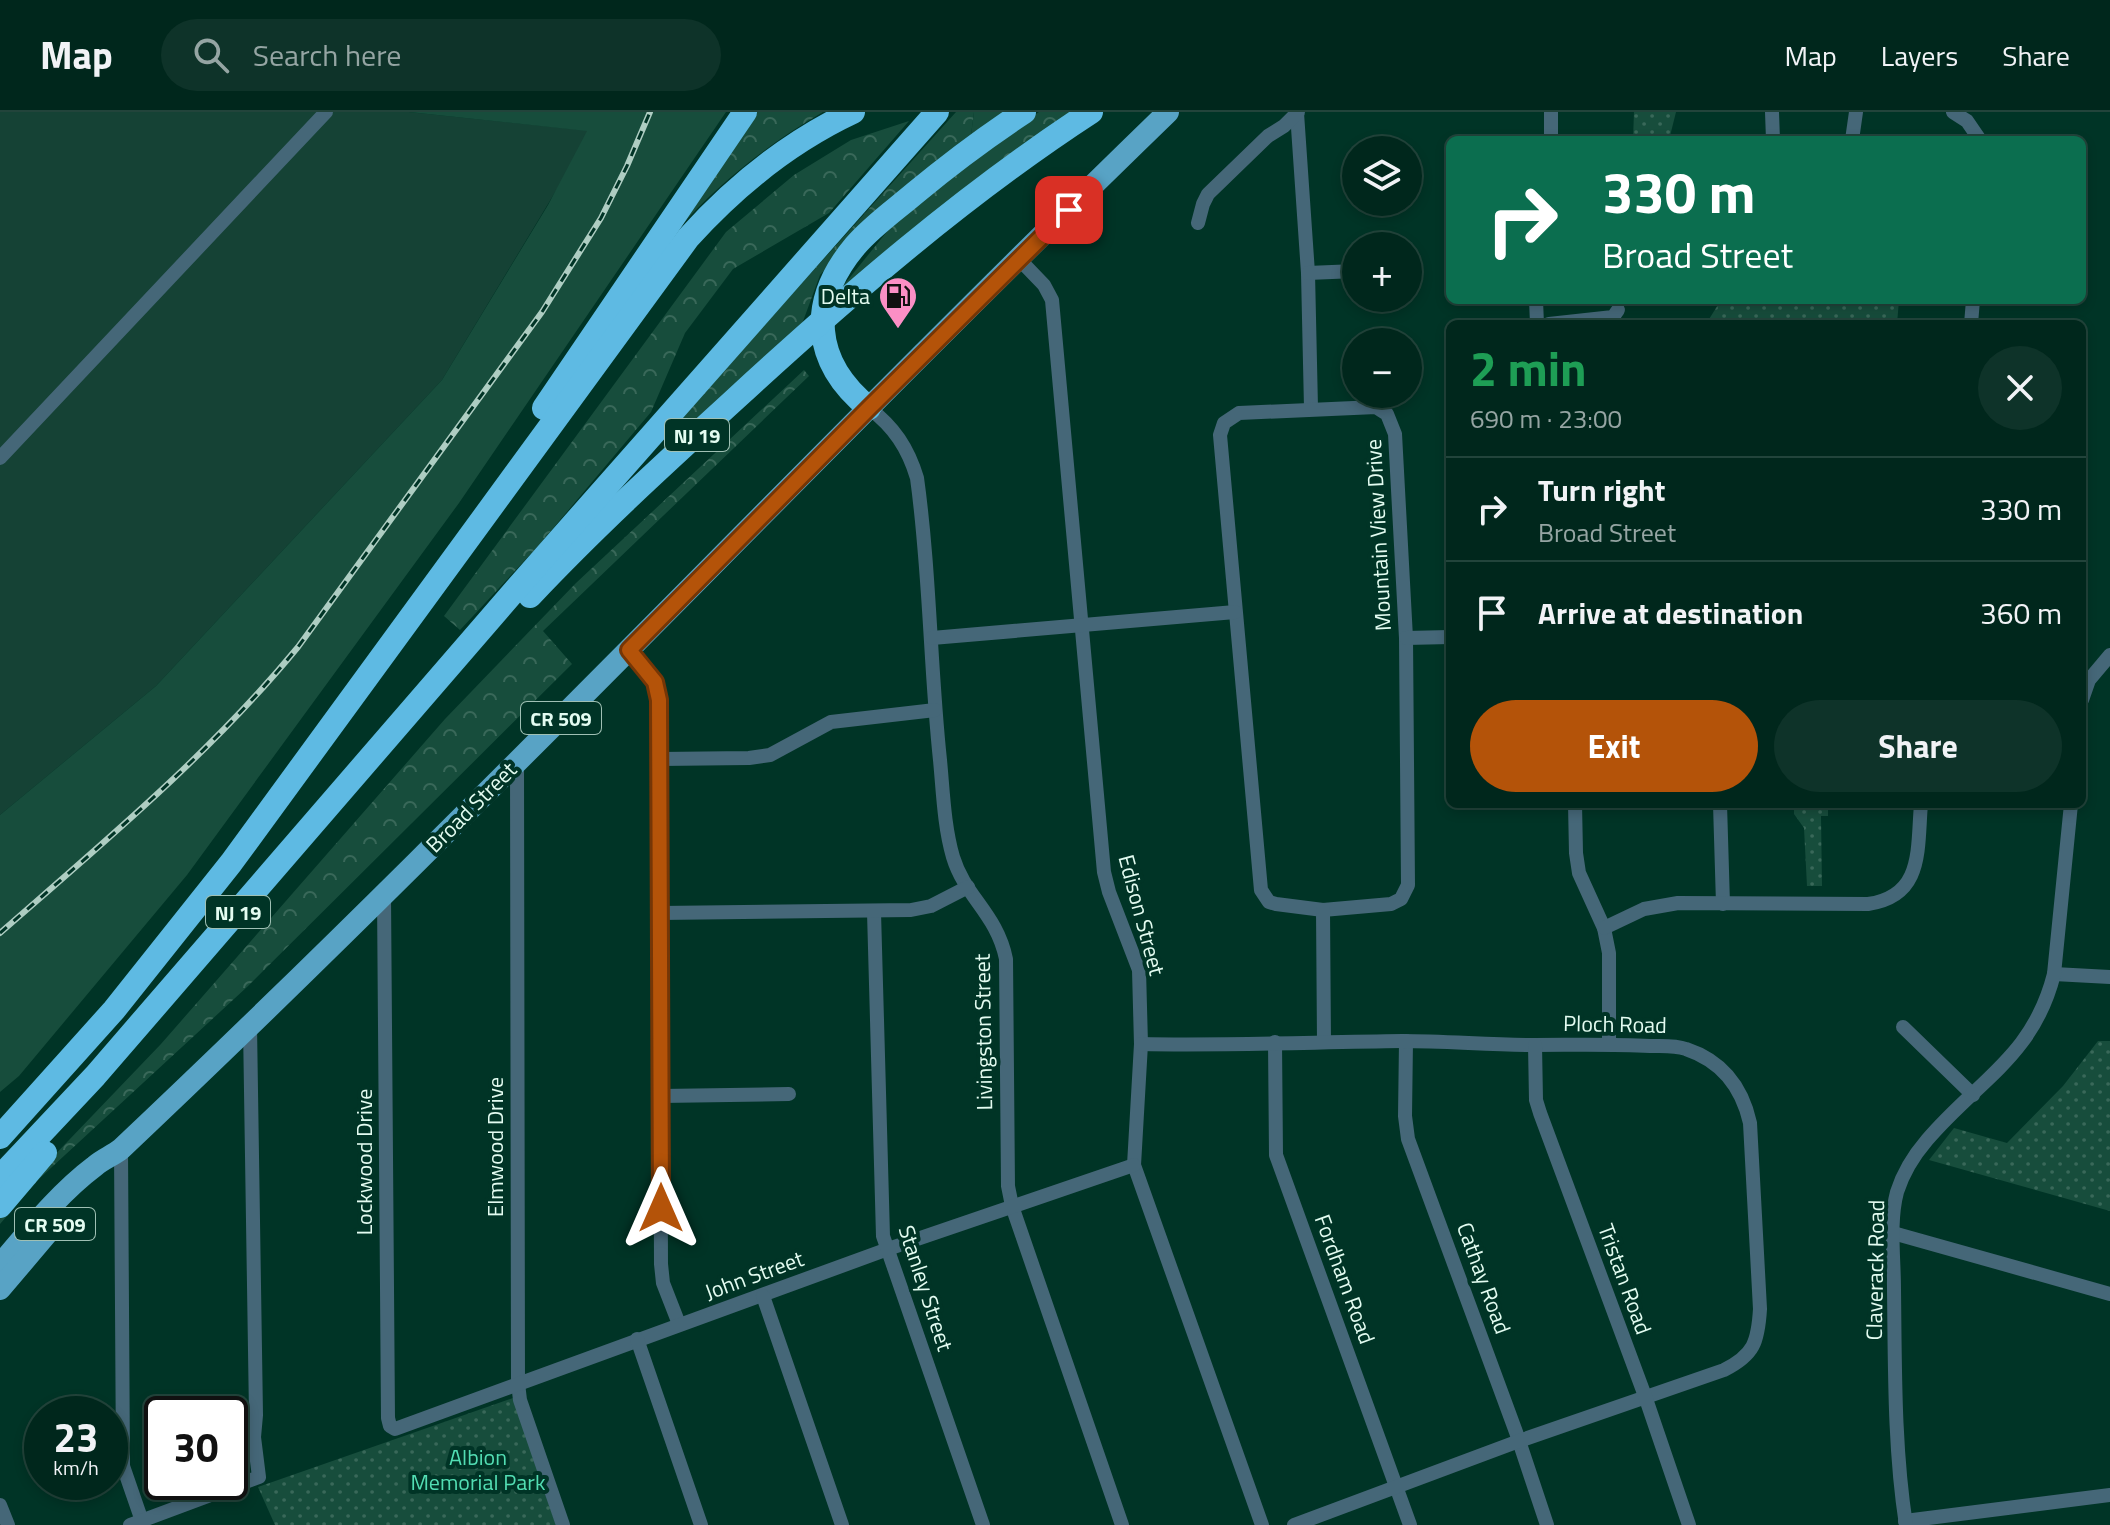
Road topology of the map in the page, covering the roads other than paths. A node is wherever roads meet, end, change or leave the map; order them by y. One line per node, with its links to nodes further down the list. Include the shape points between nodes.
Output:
1 (326, 112): 25 (street)
2 (745, 112): 33 (highway)
3 (853, 112): 33 (highway, NJ 19, via 765,165 688,238)
4 (937, 112): 38 (highway)
5 (1024, 112): 23 (highway, via 869,232 839,271 825,304 823,344 844,384)
6 (1091, 112): 38 (highway, NJ 19, via 979,190 786,352 542,583)
7 (1168, 112): 18 (main road, Broad Street / CR 509)
8 (1297, 112): 17 (street, via 1208,194); 20 (street)
9 (1551, 112): 13 (street)
10 (1772, 112): 14 (street)
11 (1856, 112): 15 (street)
12 (1953, 112): 16 (street)
13 (1551, 136)
14 (1773, 136)
15 (1853, 136)
16 (1977, 136)
17 (1198, 223)
18 (1020, 260): 23 (main road, Broad Street / CR 509); 27 (street, Edison Street, via 1052,300)
19 (1342, 272): 20 (street)
20 (1308, 273): 24 (street)
21 (1618, 310): 22 (street, via 1613,317)
22 (1586, 320)
23 (869, 408): 29 (street, Livingston Street, via 902,442 917,478); 31 (main road, Broad Street / CR 509)
24 (1311, 408): 26 (street, Mountain View Drive, via 1239,413 1224,423 1220,435); 30 (street, Mountain View Drive, via 1376,407 1392,421)
25 (0, 458)
26 (1235, 612): 27 (street); 46 (street, Mountain View Drive, via 1261,890 1269,902)
27 (1083, 623): 29 (street); 60 (street, Edison Street, via 1104,872 1139,970)
28 (1446, 637): 30 (street)
29 (932, 638): 35 (street, Livingston Street)
30 (1406, 638): 46 (street, Mountain View Drive, via 1408,885 1401,899 1391,904)
31 (629, 650): 36 (street, via 655,682); 37 (main road, Broad Street / CR 509)
32 (2110, 655): 34 (street)
33 (380, 658): 52 (highway, NJ 19, via 239,853)
34 (2086, 689)
35 (935, 710): 36 (street, via 831,722 770,755); 43 (street, Livingston Street, via 954,858)
36 (660, 759): 48 (street)
37 (517, 762): 44 (main road, Broad Street / CR 509); 80 (street, Elmwood Drive)
38 (338, 797): 55 (highway, NJ 19)
39 (1575, 808): 49 (street, via 1579,873)
40 (1720, 808): 45 (street)
41 (1921, 808): 45 (street, via 1914,869 1910,882 1894,897 1868,904)
42 (2071, 808): 50 (street, Claverack Road)
43 (968, 887): 47 (street, via 931,906); 71 (street, Livingston Street, via 995,924 1006,959)
44 (384, 896): 53 (main road, Broad Street / CR 509); 82 (street, Lockwood Drive)
45 (1723, 904): 49 (street, via 1661,905)
46 (1323, 910): 58 (street)
47 (874, 912): 48 (street); 73 (street, Stanley Street, via 883,1236)
48 (660, 913): 64 (street)
49 (1604, 928): 59 (street, via 1611,967)
50 (2054, 974): 51 (street); 63 (street, Claverack Road, via 2027,1037)
51 (2110, 977)
52 (114, 1010): 65 (highway); 66 (highway, NJ 19)
53 (250, 1026): 67 (main road, Broad Street / CR 509); 87 (street, via 254,1437 259,1477)
54 (1903, 1027): 63 (street)
55 (138, 1028): 69 (highway, NJ 19); 70 (highway)
56 (1406, 1041): 58 (street, Ploch Road); 61 (street, Ploch Road); 83 (street, Cathay Road, via 1408,1139)
57 (1275, 1042): 58 (street, Ploch Road); 60 (street, Ploch Road); 84 (street, Fordham Road, via 1276,1155)
58 (1324, 1042)
59 (1609, 1043): 61 (street, Ploch Road); 81 (street, Ploch Road, via 1687,1049 1717,1064 1741,1094 1750,1123 1760,1309 1754,1346 1724,1370)
60 (1141, 1044): 68 (street, Edison Street)
61 (1535, 1045): 81 (street, Tristan Road, via 1540,1113)
62 (789, 1094): 64 (street)
63 (1973, 1095): 72 (street, Claverack Road, via 1909,1166 1897,1192)
64 (661, 1096): 78 (street, via 661,1264)
65 (0, 1112)
66 (0, 1137)
67 (115, 1154): 74 (main road, Broad Street / CR 509, via 57,1201); 75 (main road, Broad Street / CR 509); 87 (street, via 123,1466)
68 (1134, 1165): 71 (street, John Street); 95 (street, Edison Street)
69 (0, 1177)
70 (0, 1206)
71 (1012, 1206): 73 (street, John Street); 94 (street, Livingston Street)
72 (1893, 1233): 76 (street); 88 (street, Claverack Road)
73 (888, 1249): 77 (street, John Street); 93 (street, Stanley Street)
74 (0, 1265)
75 (0, 1289)
76 (2110, 1294)
77 (763, 1296): 78 (street, John Street); 92 (street)
78 (679, 1324): 79 (street, John Street)
79 (637, 1339): 80 (street, John Street); 91 (street)
80 (518, 1383): 82 (street, John Street, via 395,1429); 90 (street, Elmwood Drive)
81 (1645, 1396): 83 (street, Ploch Road); 99 (street, Tristan Road)
82 (390, 1426)
83 (1519, 1441): 84 (street, Ploch Road); 98 (street, Cathay Road)
84 (1397, 1487): 96 (street, Ploch Road); 97 (street, Fordham Road)
85 (2110, 1495): 88 (street)
86 (0, 1505): 89 (street)
87 (147, 1522)
88 (1905, 1523)
89 (8, 1525)
90 (563, 1525)
91 (701, 1525)
92 (842, 1525)
93 (983, 1525)
94 (1122, 1525)
95 (1262, 1525)
96 (1294, 1525)
97 (1410, 1525)
98 (1547, 1525)
99 (1689, 1525)

